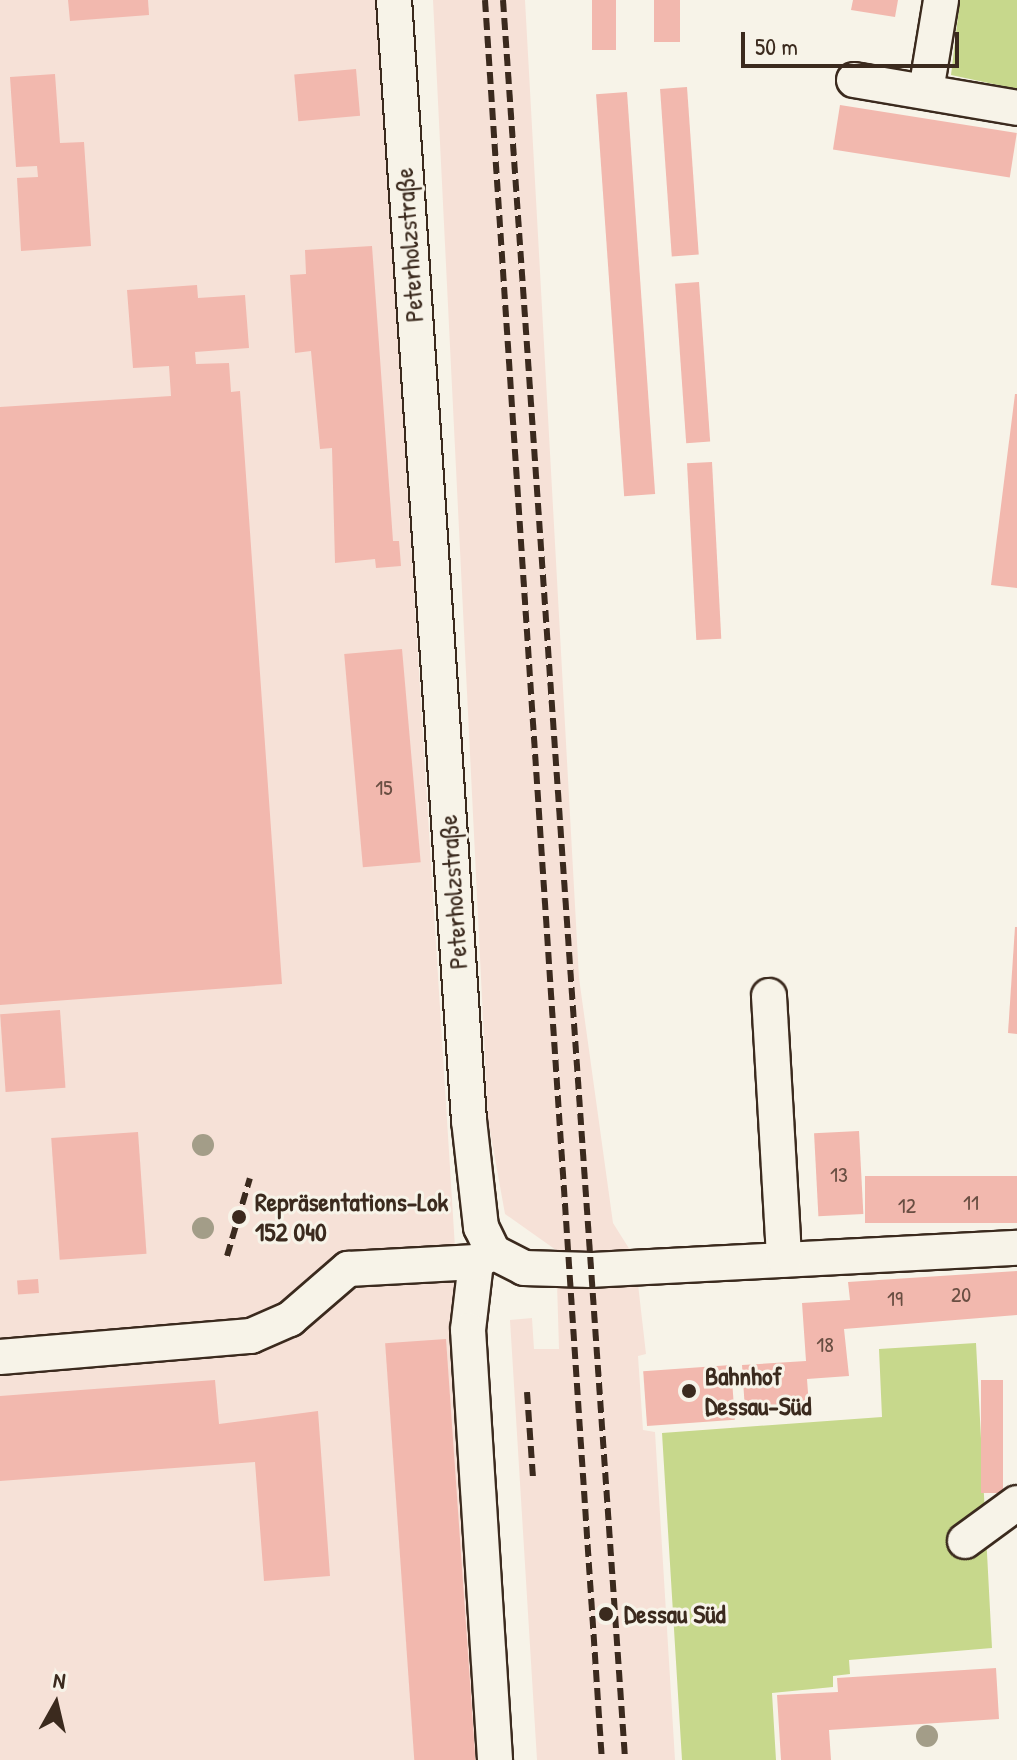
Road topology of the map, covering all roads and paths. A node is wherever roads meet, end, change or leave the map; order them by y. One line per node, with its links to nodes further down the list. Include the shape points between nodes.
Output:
1 (394, 0): 8 (street, Peterholzstraße, via 469,1120)
2 (941, 0): 4 (street)
3 (854, 80): 4 (street)
4 (926, 91): 5 (street)
5 (1017, 108)
6 (769, 996): 9 (street)
7 (1017, 1248): 9 (street)
8 (484, 1257): 9 (street, via 542,1269 700,1278); 10 (street, via 348,1269 290,1319 251,1336); 13 (street, via 468,1330)
9 (784, 1260)
10 (0, 1357)
11 (1017, 1503): 12 (street)
12 (965, 1541)
13 (495, 1760)

